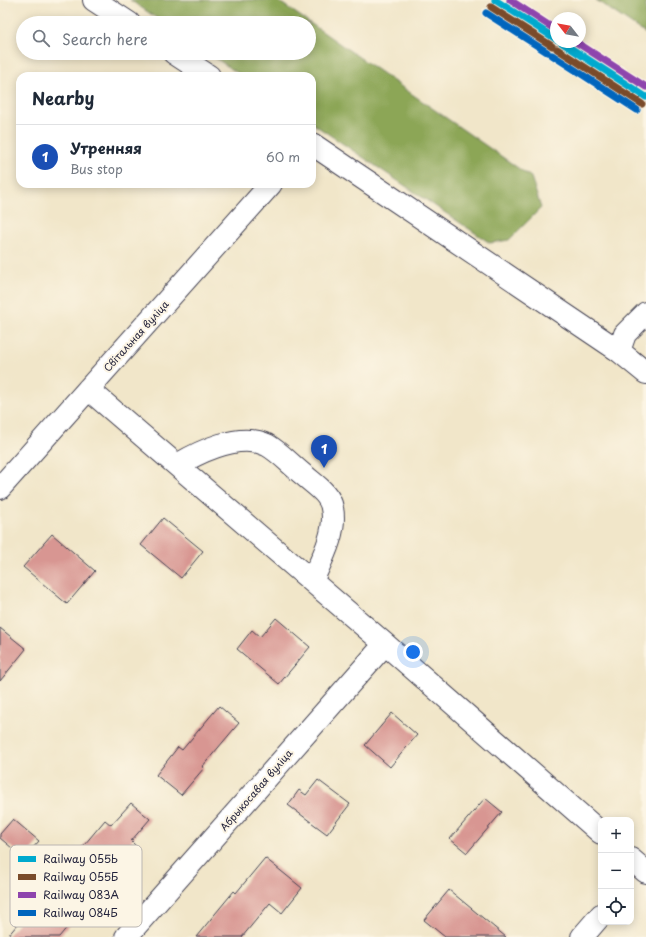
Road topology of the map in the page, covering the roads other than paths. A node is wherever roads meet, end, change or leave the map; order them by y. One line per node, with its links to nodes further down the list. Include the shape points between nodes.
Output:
1 (94, 0): 2 (street)
2 (118, 16)
3 (185, 60): 4 (street)
4 (203, 72)
5 (316, 147): 8 (street)
6 (267, 188): 10 (street, Світальная вуліца)
7 (646, 313): 8 (street, via 625,334)
8 (619, 351): 9 (street)
9 (646, 373)
10 (88, 389): 11 (street); 12 (street, Світальная вуліца)
11 (177, 465): 13 (street); 13 (street, via 222,444 257,442 269,446 324,493 332,506 332,524 326,548)
12 (0, 488)
13 (312, 581): 14 (street)
14 (385, 644): 15 (street); 17 (street, Абрыкосавая вуліца)
15 (598, 830)
16 (598, 918): 20 (street)
17 (142, 919)
18 (135, 927): 19 (street, Абрыкосавая вуліца)
19 (126, 937)
20 (582, 937)

